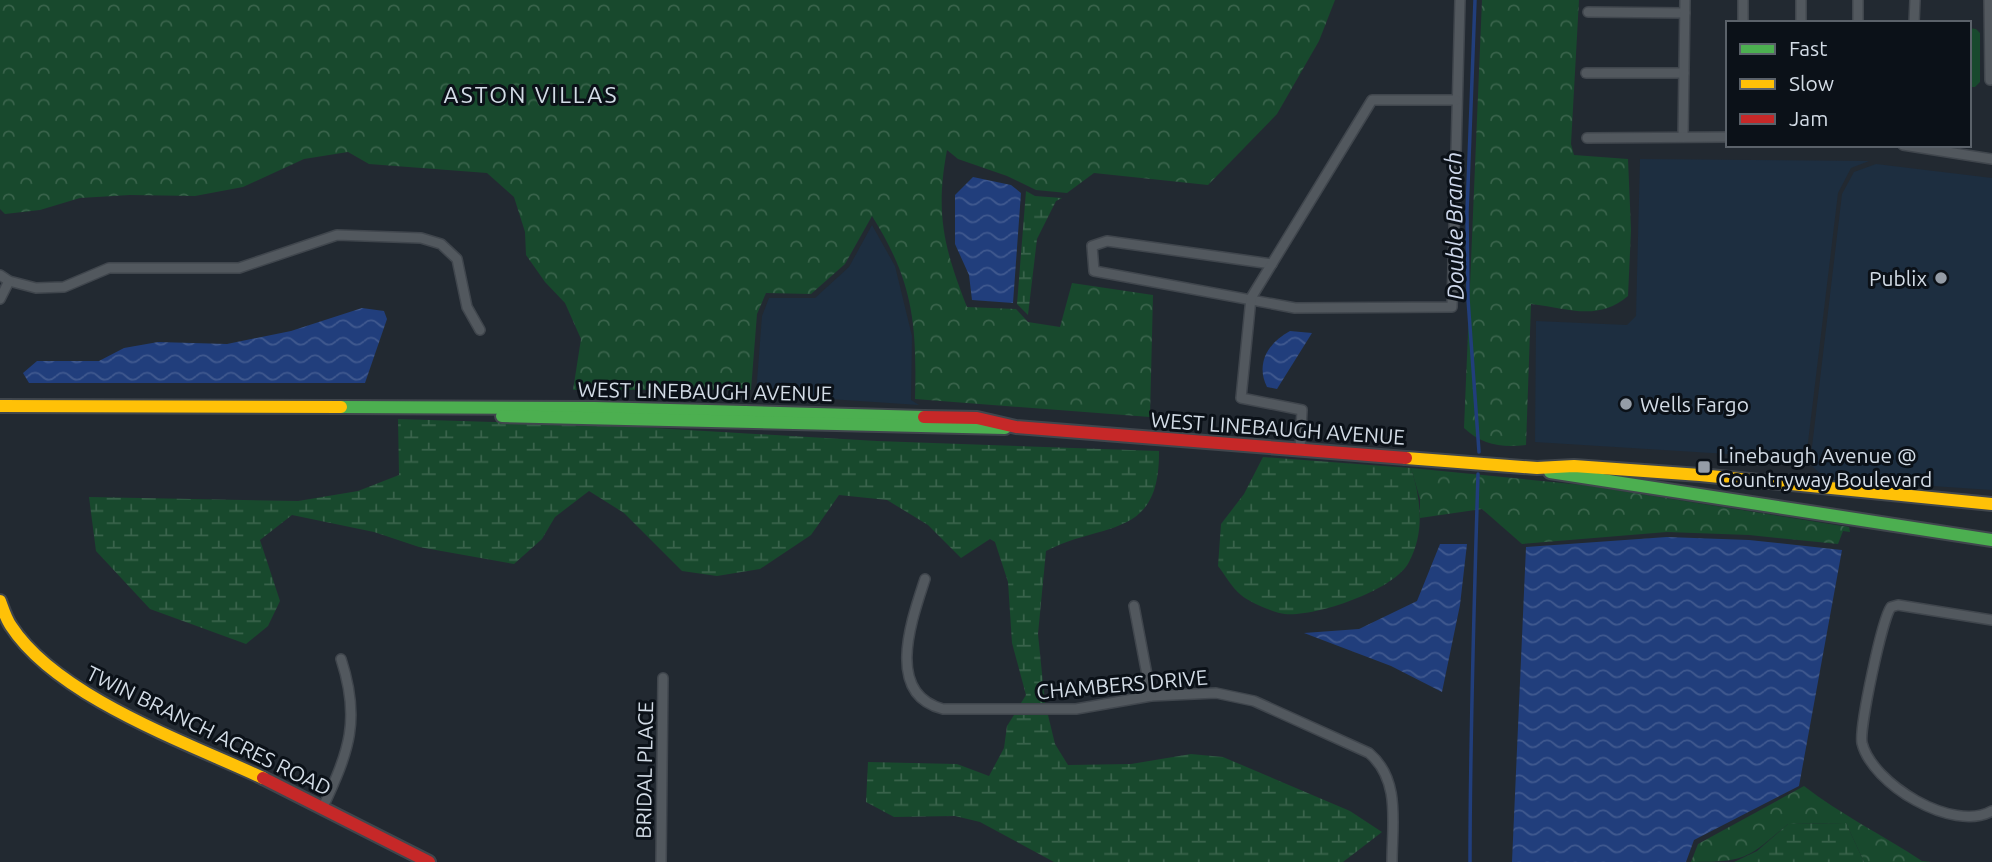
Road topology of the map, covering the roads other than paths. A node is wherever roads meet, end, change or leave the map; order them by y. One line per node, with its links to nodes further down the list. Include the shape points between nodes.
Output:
1 (1460, 0): 17 (street)
2 (1685, 0): 9 (street)
3 (1743, 0): 10 (street)
4 (1801, 0): 11 (street)
5 (1858, 0): 12 (street)
6 (1915, 0): 13 (street)
7 (1989, 0): 16 (street)
8 (1588, 12): 9 (street)
9 (1685, 13): 14 (street)
10 (1743, 21)
11 (1801, 21)
12 (1858, 21)
13 (1914, 21)
14 (1684, 73): 15 (street); 18 (street)
15 (1586, 74)
16 (1990, 80)
17 (1456, 100): 23 (street, via 1372,100); 26 (street, via 1452,307 1295,308)
18 (1683, 137): 19 (street); 20 (street)
19 (1726, 137)
20 (1587, 138)
21 (1916, 147): 22 (street)
22 (1992, 159)
23 (1272, 264): 26 (street); 26 (street, via 1107,240 1092,246 1094,271)
24 (0, 275): 25 (street)
25 (9, 281): 27 (street); 28 (street, via 36,288 64,287 109,268 239,268 337,235 421,238 440,244 457,259 467,307)
26 (1251, 298): 34 (street, via 1241,398 1302,410)
27 (0, 299)
28 (480, 330)
29 (3, 405): 31 (main road, WEST LINEBAUGH AVENUE)
30 (848, 412): 31 (main road, WEST LINEBAUGH AVENUE); 32 (main road); 33 (main road, WEST LINEBAUGH AVENUE, via 977,418)
31 (786, 418): 32 (main road, WEST LINEBAUGH AVENUE)
32 (847, 427): 33 (main road, WEST LINEBAUGH AVENUE)
33 (1016, 427): 34 (main road, WEST LINEBAUGH AVENUE)
34 (1300, 449): 35 (main road, WEST LINEBAUGH AVENUE)
35 (1537, 468): 36 (main road, WEST LINEBAUGH AVENUE, via 1574,466); 38 (main road, WEST LINEBAUGH AVENUE, via 1664,492)
36 (1816, 487): 37 (main road, WEST LINEBAUGH AVENUE); 38 (main road)
37 (1992, 504)
38 (1813, 512): 39 (main road, WEST LINEBAUGH AVENUE)
39 (1992, 540)
40 (925, 579): 47 (street, CHAMBERS DRIVE, via 907,633 909,684 928,705 943,709 1076,709)
41 (0, 601): 44 (main road, TWIN BRANCH ACRES ROAD)
42 (1134, 606): 47 (street)
43 (1992, 620): 49 (street, via 1891,607 1862,720 1862,742 1871,764 1934,810 1962,818)
44 (6, 629): 48 (main road, TWIN BRANCH ACRES ROAD, via 92,697)
45 (341, 659): 48 (street, via 352,693 349,739)
46 (663, 678): 51 (street, BRIDAL PLACE)
47 (1150, 696): 52 (street, CHAMBERS DRIVE, via 1203,692 1241,697 1369,753 1389,777)
48 (323, 807): 50 (main road, TWIN BRANCH ACRES ROAD)
49 (1992, 811)
50 (429, 862)
51 (661, 862)
52 (1392, 862)

